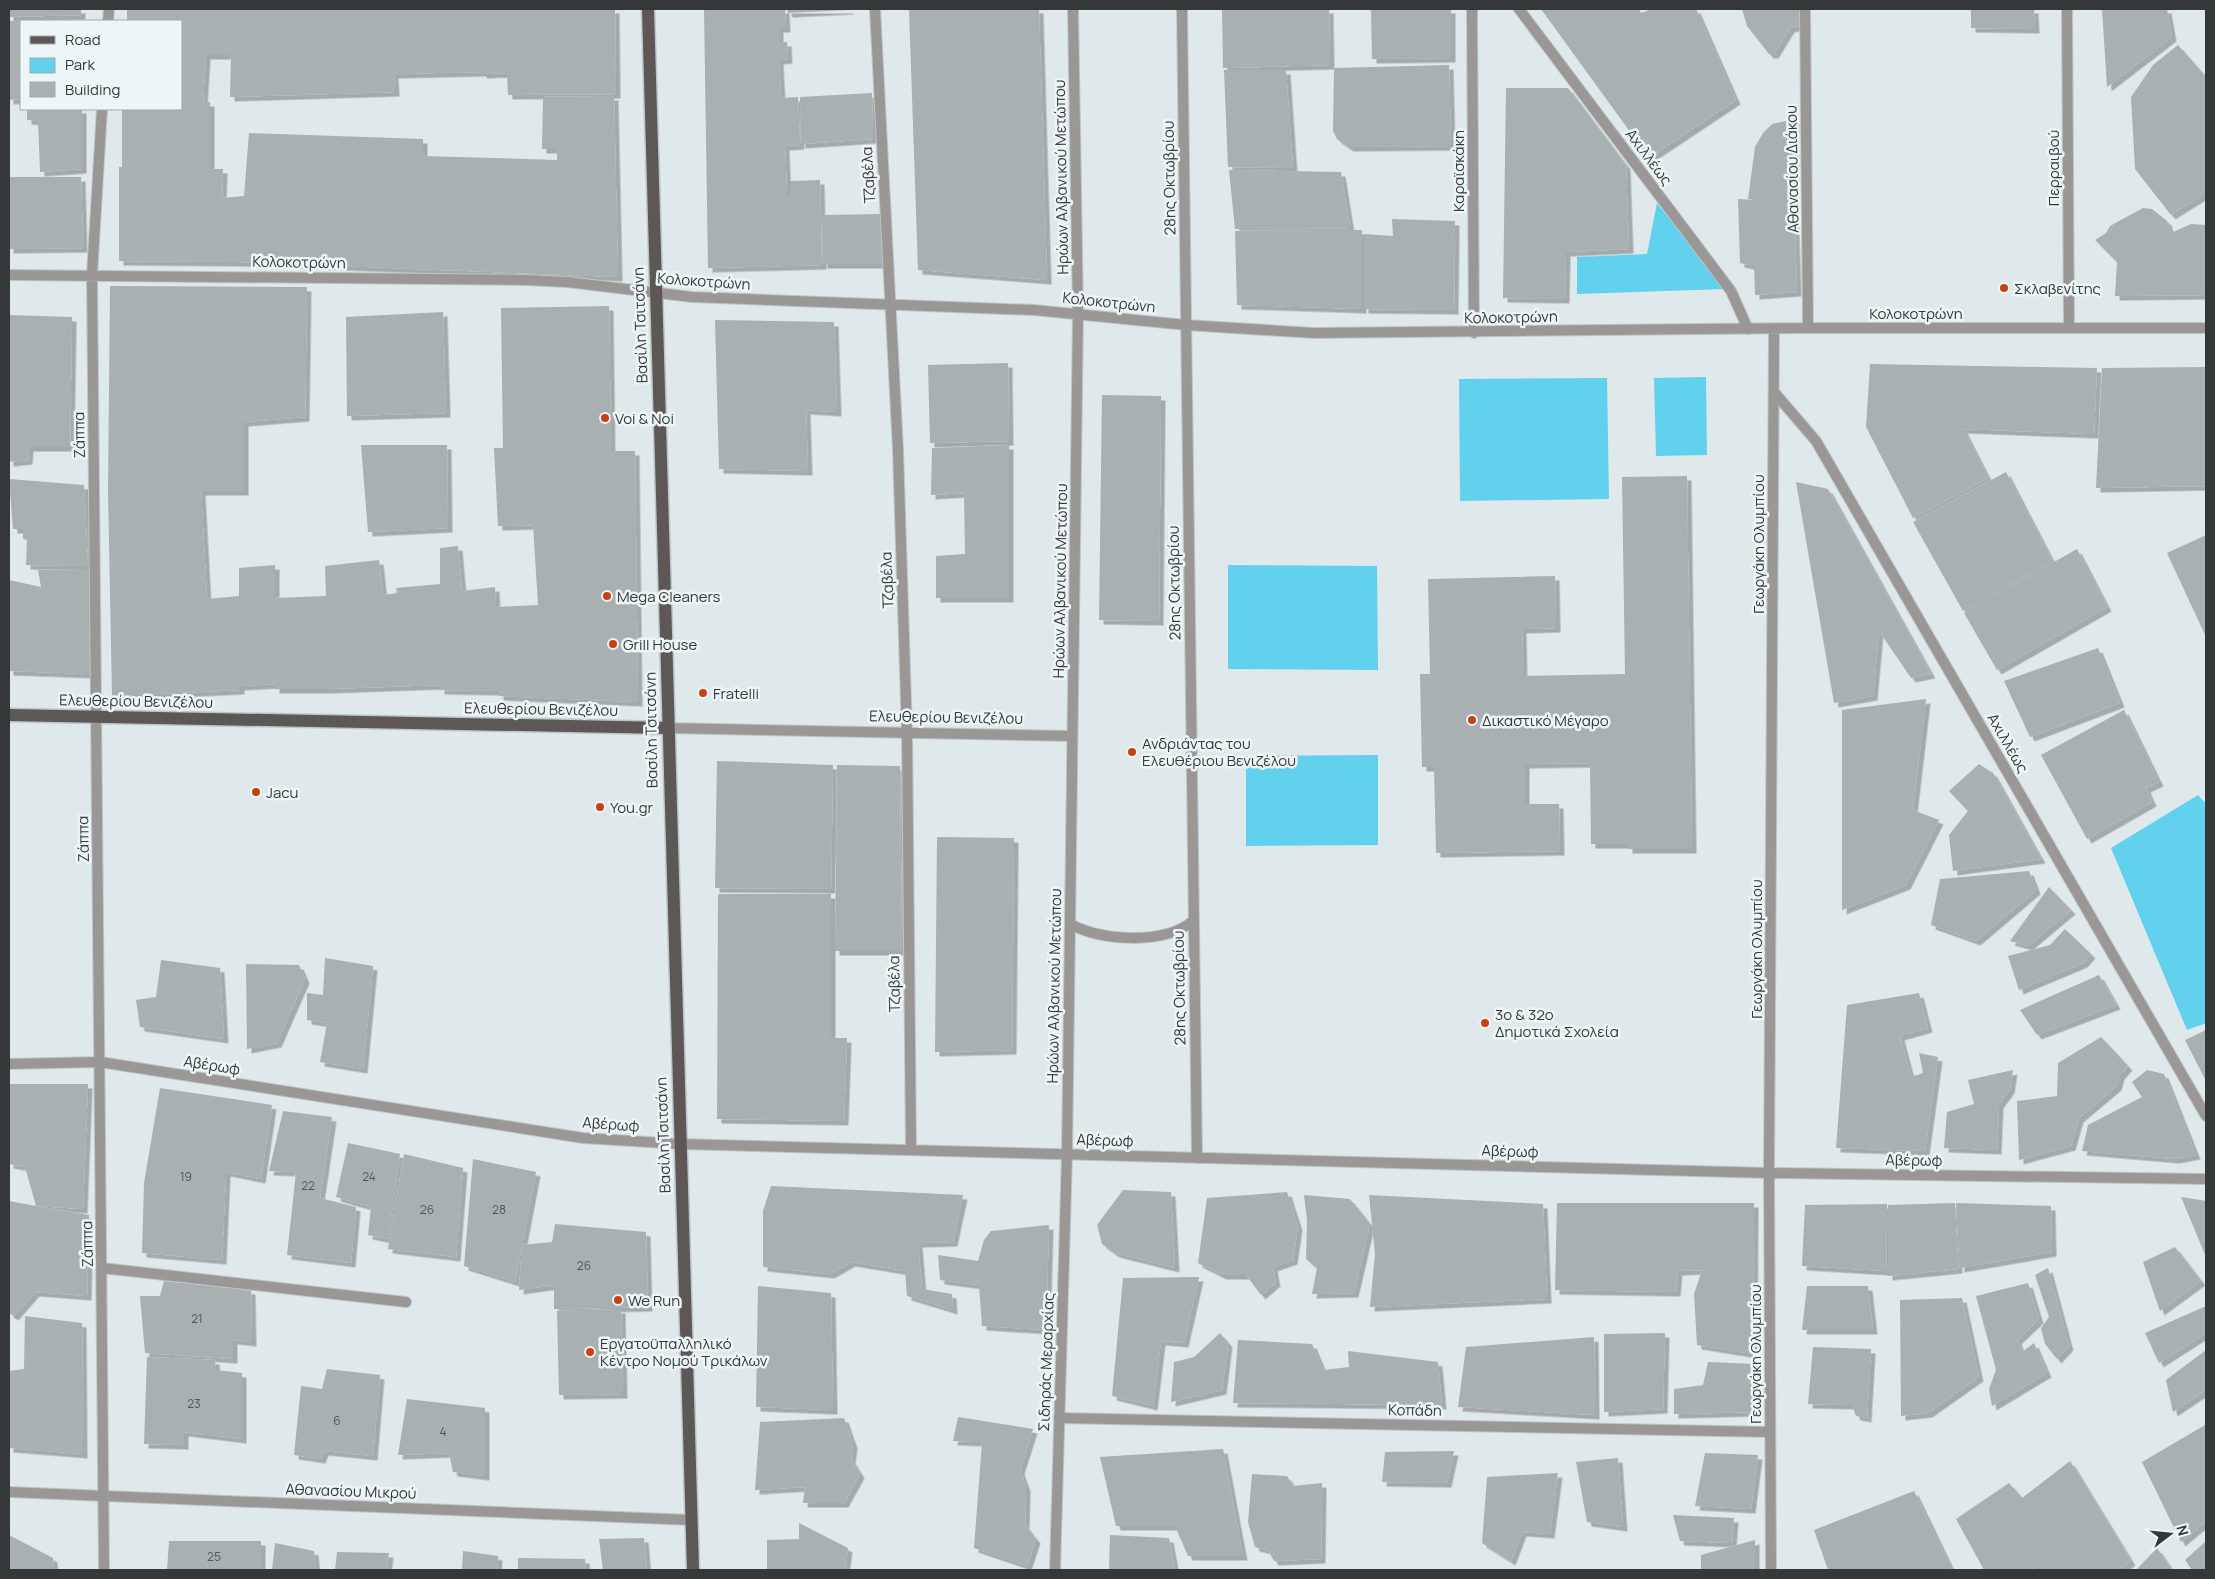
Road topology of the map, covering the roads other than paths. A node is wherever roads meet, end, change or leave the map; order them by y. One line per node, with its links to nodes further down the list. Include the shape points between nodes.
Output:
1 (648, 9): 12 (main road, Βασίλη Τσιτσάνη)
2 (875, 9): 13 (street, Τζαβέλα)
3 (1073, 9): 14 (street, Ηρώων Αλβανικού Μετώπου)
4 (1182, 9): 15 (street, 28ης Οκτωβρίου)
5 (1472, 9): 21 (street, Καραϊσκάκη)
6 (1518, 9): 19 (street, Αχιλλέως, via 1731,290)
7 (1805, 9): 17 (street, Αθανασίου Διάκου)
8 (2067, 9): 16 (street, Περραιβού)
9 (102, 110): 11 (street, Ζάππα)
10 (9, 275): 11 (street, Κολοκοτρώνη)
11 (92, 276): 12 (street, Κολοκοτρώνη, via 525,280); 24 (street, Ζάππα)
12 (656, 293): 13 (street, Κολοκοτρώνη, via 701,298); 25 (main road, Βασίλη Τσιτσάνη)
13 (890, 304): 14 (street, Κολοκοτρώνη); 26 (street, Τζαβέλα)
14 (1078, 313): 15 (street, Κολοκοτρώνη); 27 (street, Ηρώων Αλβανικού Μετώπου)
15 (1186, 325): 21 (street, Κολοκοτρώνη, via 1304,332); 28 (street, 28ης Οκτωβρίου)
16 (2069, 327): 17 (street, Κολοκοτρώνη); 18 (street, Κολοκοτρώνη)
17 (1808, 328): 20 (street, Κολοκοτρώνη)
18 (2206, 328)
19 (1748, 329): 20 (street, Κολοκοτρώνη); 21 (street, Κολοκοτρώνη)
20 (1774, 329): 22 (street, Γεωργάκη Ολυμπίου)
21 (1474, 333)
22 (1774, 392): 32 (street, Αχιλλέως, via 1816,441); 37 (street, Γεωργάκη Ολυμπίου)
23 (9, 714): 24 (main road, Ελευθερίου Βενιζέλου)
24 (96, 716): 25 (main road, Ελευθερίου Βενιζέλου); 30 (street, Ζάππα)
25 (667, 728): 26 (street, Ελευθερίου Βενιζέλου); 33 (main road, Βασίλη Τσιτσάνη)
26 (907, 733): 27 (street, Ελευθερίου Βενιζέλου); 34 (street, Τζαβέλα)
27 (1072, 736): 29 (street, Ηρώων Αλβανικού Μετώπου)
28 (1193, 921): 29 (street, via 1174,931 1136,938 1102,936); 36 (street, 28ης Οκτωβρίου)
29 (1070, 924): 35 (street, Ηρώων Αλβανικού Μετώπου)
30 (100, 1062): 31 (street, Αβέρωφ); 33 (street, Αβέρωφ, via 583,1138); 39 (street, Ζάππα)
31 (9, 1064)
32 (2206, 1116)
33 (680, 1144): 34 (street, Αβέρωφ); 45 (main road, Βασίλη Τσιτσάνη)
34 (911, 1150): 35 (street, Αβέρωφ)
35 (1067, 1154): 36 (street, Αβέρωφ); 41 (street, Σιδηράς Μεραρχίας)
36 (1196, 1158): 37 (street, Αβέρωφ)
37 (1769, 1173): 38 (street, Αβέρωφ); 42 (street, Γεωργάκη Ολυμπίου)
38 (2206, 1179)
39 (102, 1268): 40 (street); 44 (street, Ζάππα)
40 (406, 1302)
41 (1059, 1418): 42 (street, Κοπάδη); 48 (street, Σιδηράς Μεραρχίας)
42 (1770, 1432): 49 (street, Γεωργάκη Ολυμπίου)
43 (9, 1492): 44 (street, Αθανασίου Μικρού)
44 (105, 1495): 45 (street, Αθανασίου Μικρού); 46 (street, Ζάππα)
45 (691, 1520): 47 (main road, Βασίλη Τσιτσάνη)
46 (104, 1570)
47 (693, 1570)
48 (1055, 1570)
49 (1770, 1570)

